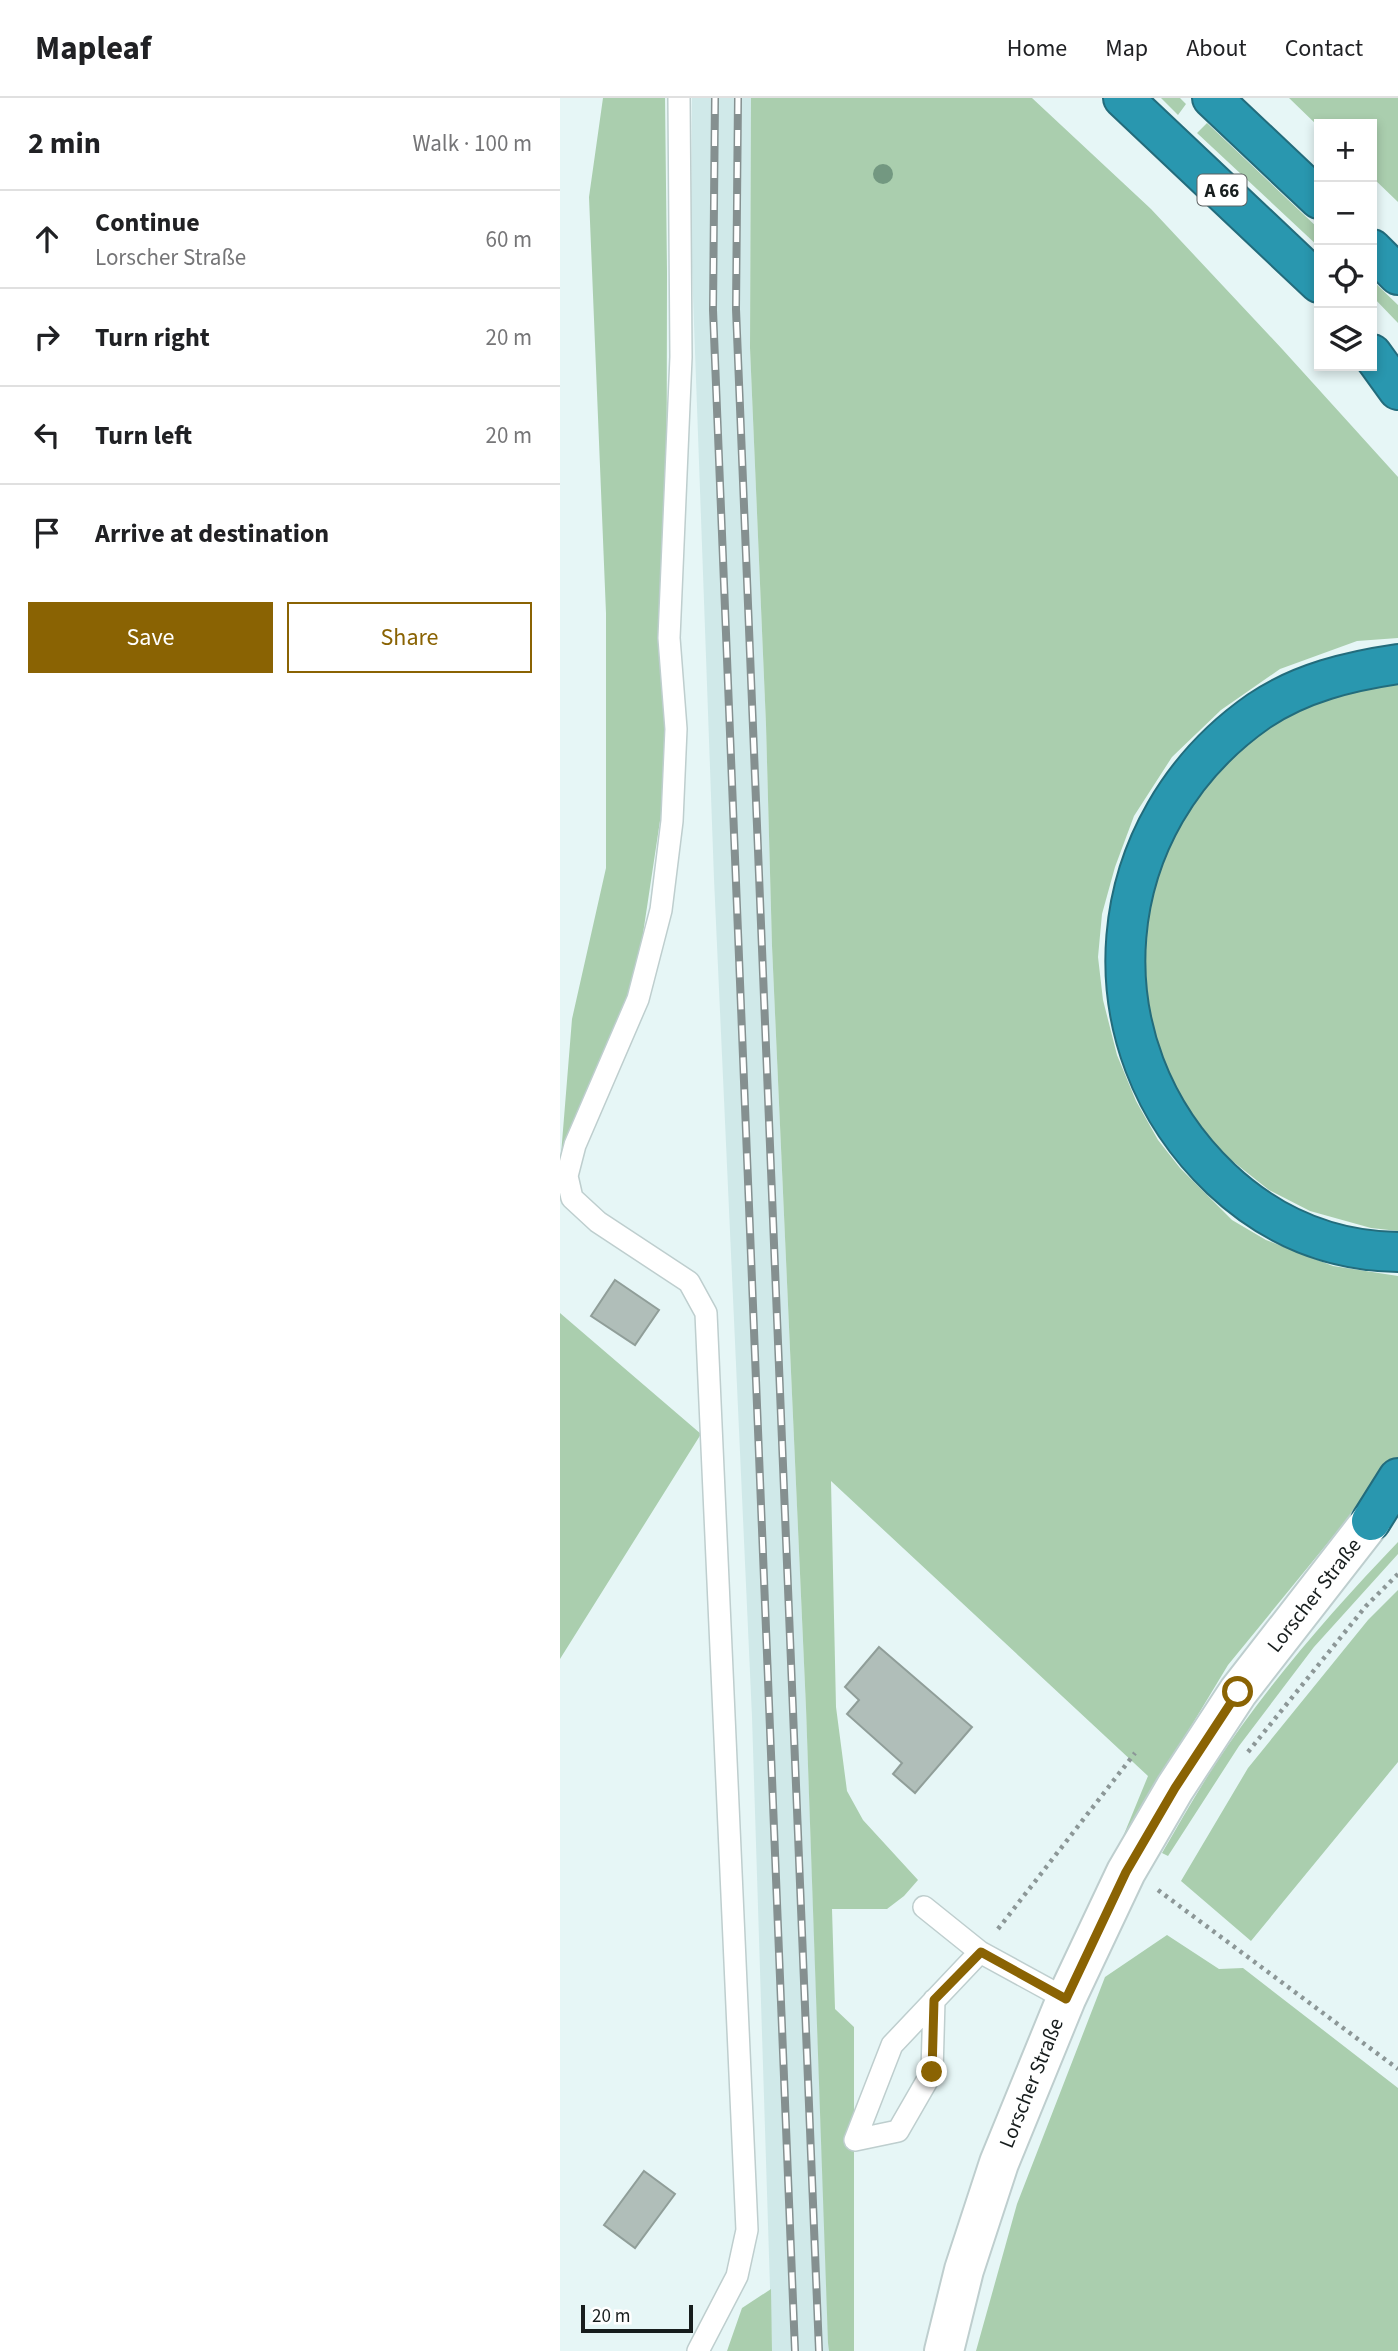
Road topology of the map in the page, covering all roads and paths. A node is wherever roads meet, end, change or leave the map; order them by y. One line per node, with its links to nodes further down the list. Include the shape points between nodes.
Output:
1 (679, 98): 25 (lane, via 681,357 669,638 676,729 672,821 661,910 638,999 575,1145 567,1176 572,1198 598,1222 689,1282 706,1313 747,2230 737,2276)
2 (1123, 98): 7 (highway, A 66)
3 (1212, 98): 4 (highway)
4 (1314, 194)
5 (1377, 254): 6 (highway)
6 (1398, 275)
7 (1314, 278)
8 (1377, 341): 10 (highway)
9 (1377, 361): 11 (highway)
10 (1398, 363)
11 (1398, 390)
12 (1398, 664): 13 (highway, via 1355,670 1306,686 1260,710 1220,741 1185,779 1158,823 1138,871 1127,921 1125,973 1131,1024 1147,1073 1170,1119 1202,1160 1239,1195 1282,1224 1329,1244)
13 (1398, 1252)
14 (1398, 1478): 15 (highway)
15 (1385, 1512): 22 (main road, Lorscher Straße, via 1238,1692 1175,1788 1126,1872)
16 (1398, 1574): 18 (path, via 1366,1606)
17 (1135, 1753): 21 (path)
18 (1243, 1759)
19 (1162, 1892): 24 (path)
20 (924, 1907): 21 (lane)
21 (981, 1952): 22 (lane); 23 (lane)
22 (1066, 1999): 26 (main road, Lorscher Straße, via 999,2163 964,2270)
23 (934, 2000): 23 (lane, via 892,2045 855,2140 898,2132 932,2072)
24 (1398, 2070)
25 (698, 2351)
26 (944, 2351)

